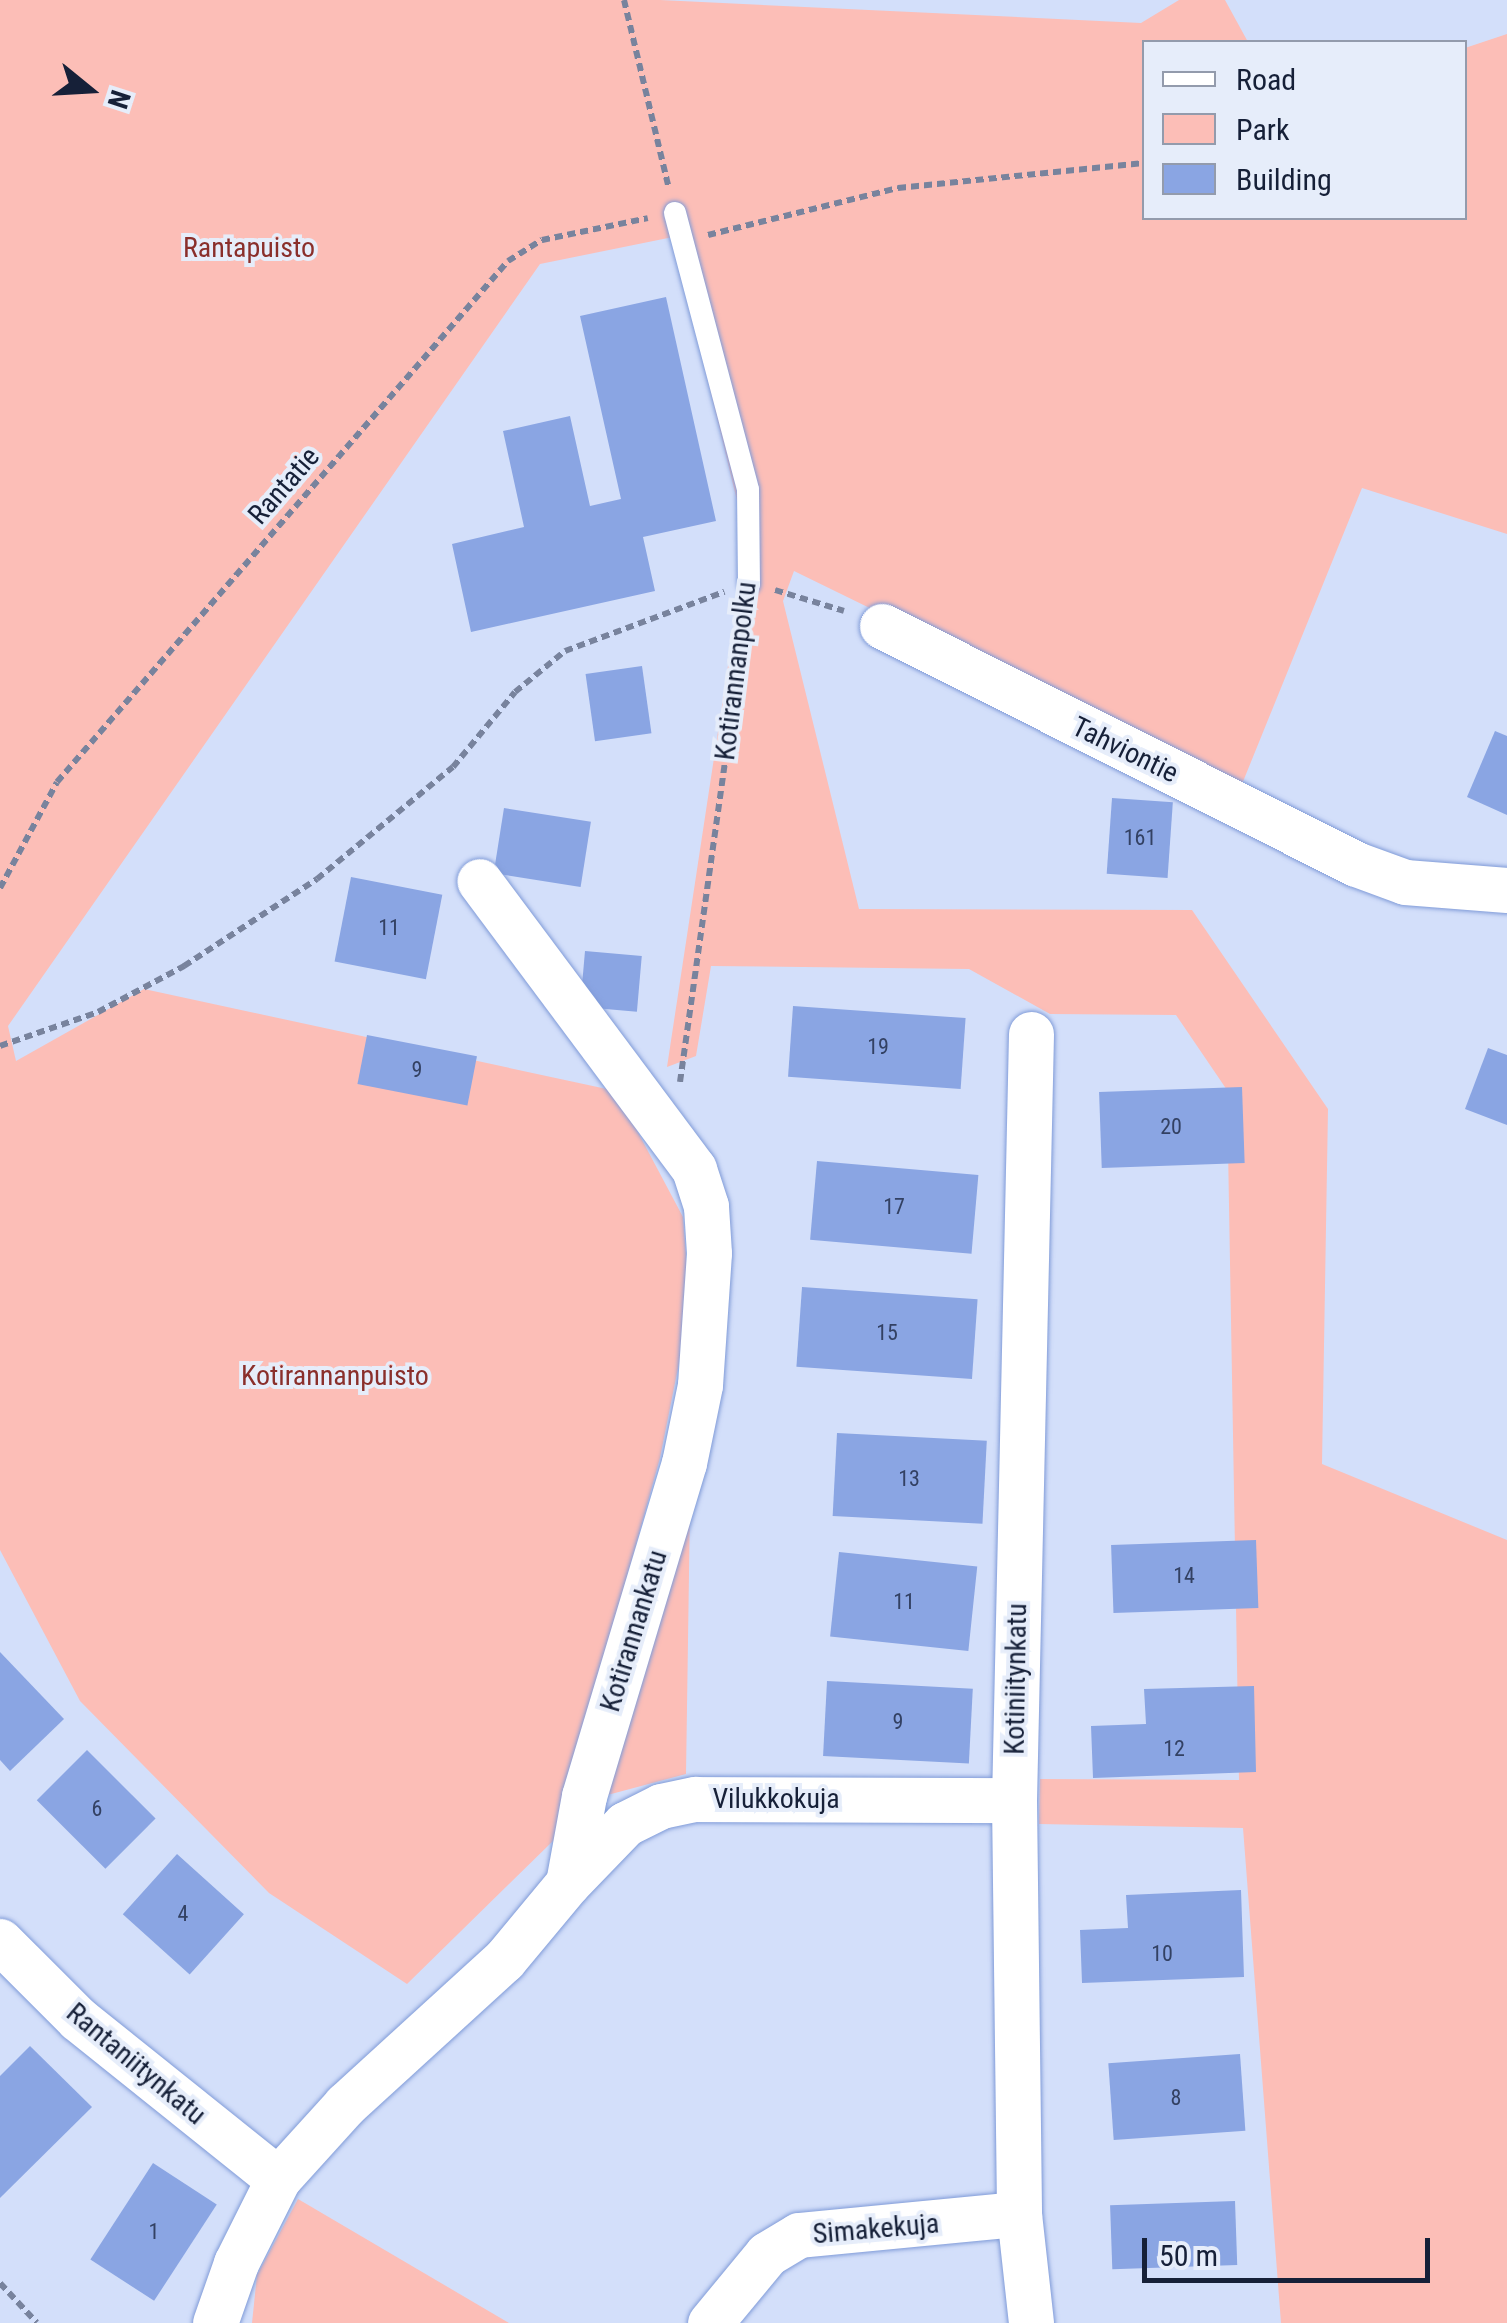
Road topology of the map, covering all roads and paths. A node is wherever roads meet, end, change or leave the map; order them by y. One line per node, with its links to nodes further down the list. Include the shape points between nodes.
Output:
1 (624, 0): 3 (path)
2 (1142, 163): 4 (path, via 898,188)
3 (675, 214): 4 (lane, Kotirannanpolku); 8 (path, Rantatie, via 579,229 508,262 57,782)
4 (682, 241): 5 (lane, Kotirannanpolku, via 748,490)
5 (749, 584): 6 (path); 11 (path, via 565,651 515,692 452,767 317,880 98,1012); 12 (path, Kotirannanpolku)
6 (882, 626): 9 (street, Tahviontie, via 1356,864 1405,882)
7 (479, 880): 12 (street, Kotirannankatu)
8 (0, 888)
9 (1507, 890)
10 (1030, 1034): 13 (street, Kotiniitynkatu)
11 (0, 1046)
12 (672, 1135): 14 (street, Kotirannankatu, via 694,1169 706,1206 709,1316 700,1385 684,1463 584,1796)
13 (1014, 1800): 14 (street, Vilukkokuja, via 696,1799 661,1806 626,1824); 17 (street, Kotiniitynkatu)
14 (568, 1883): 16 (street, Kotirannankatu, via 504,1960 346,2105)
15 (0, 1941): 16 (street, Rantaniitynkatu, via 78,2019)
16 (278, 2179): 20 (street, Kotirannankatu, via 236,2262)
17 (1018, 2214): 21 (street, Simakekuja, via 799,2235 766,2254); 22 (street, Kotiniitynkatu)
18 (0, 2283): 19 (path)
19 (37, 2323)
20 (215, 2323)
21 (710, 2323)
22 (1031, 2323)

